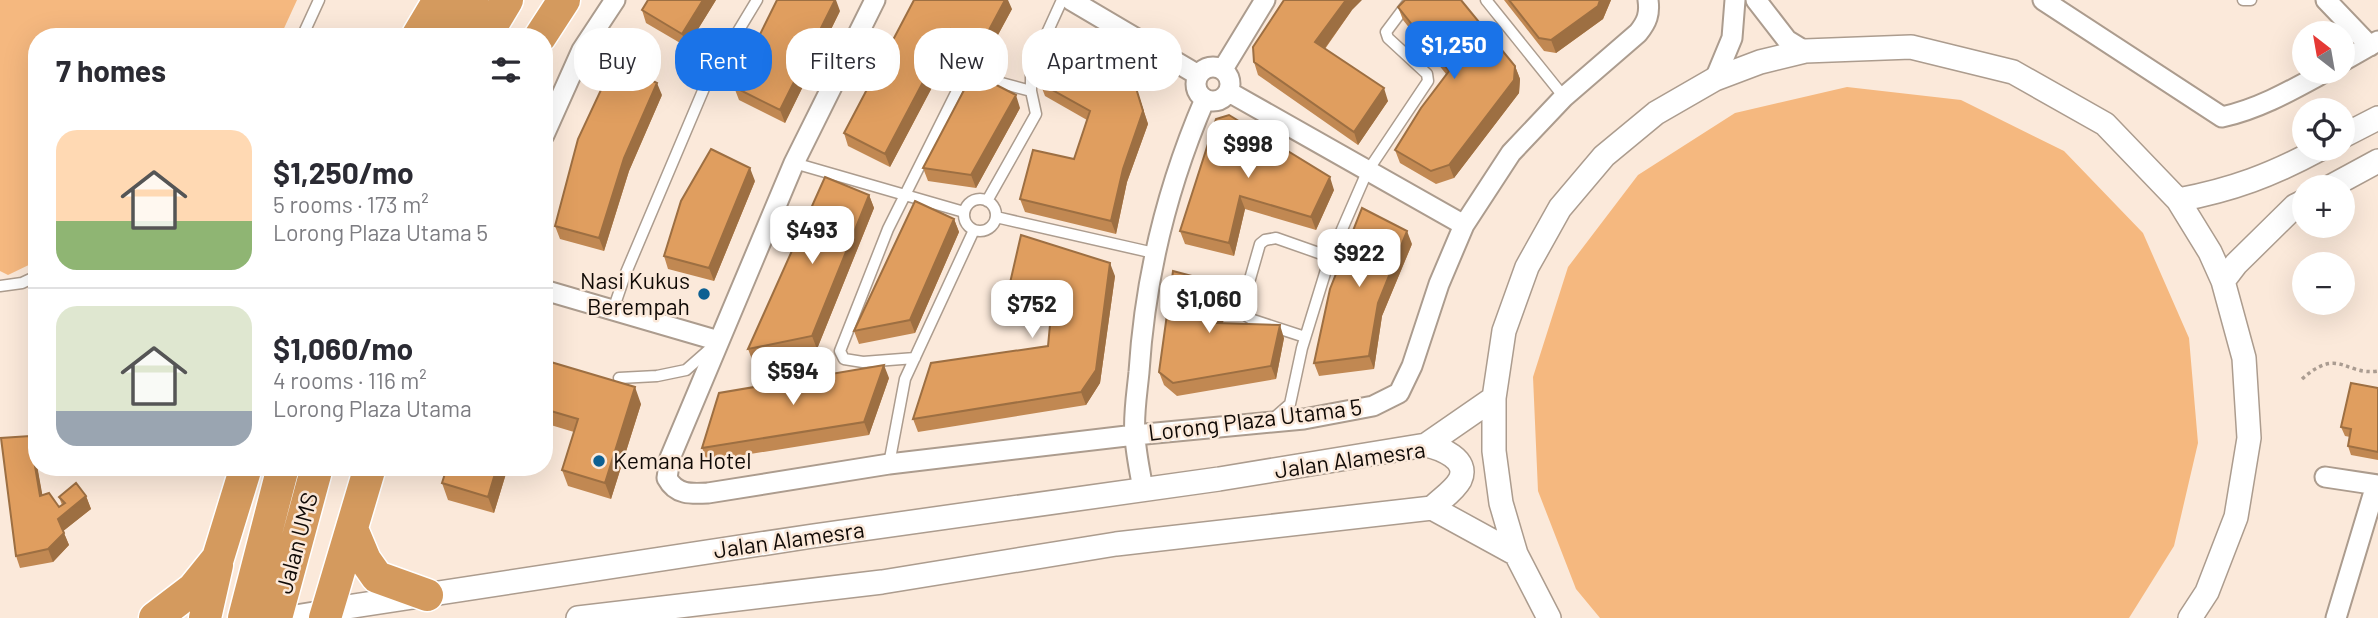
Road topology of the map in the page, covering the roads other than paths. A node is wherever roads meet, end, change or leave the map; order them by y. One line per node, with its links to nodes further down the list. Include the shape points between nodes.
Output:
1 (320, 0): 21 (lane)
2 (439, 0): 22 (highway)
3 (472, 0): 23 (highway)
4 (507, 0): 24 (highway)
5 (564, 0): 25 (highway)
6 (615, 0): 39 (street, via 582,50)
7 (757, 0): 61 (lane, via 705,86)
8 (1062, 0): 26 (lane)
9 (1071, 0): 31 (street)
10 (1265, 0): 30 (street)
11 (1410, 0): 45 (lane, via 1386,32 1427,74 1428,81)
12 (1486, 0): 37 (lane)
13 (1648, 0): 37 (street, Lorong Plaza Utama 5, via 1650,11 1638,33)
14 (1735, 0): 32 (street, via 1732,38)
15 (1756, 0): 28 (street, via 1787,40)
16 (2043, 0): 33 (street, via 2222,117)
17 (2243, 0): 18 (lane)
18 (2251, 0)
19 (2326, 0): 27 (street)
20 (869, 2): 44 (street)
21 (306, 28)
22 (422, 28)
23 (454, 28)
24 (490, 28)
25 (546, 28)
26 (1049, 28)
27 (2374, 43): 29 (street)
28 (1805, 51): 32 (street); 48 (street, via 1911,47 2013,72 2105,124)
29 (2356, 53)
30 (1223, 69): 31 (street, via 1206,68); 36 (street, via 1230,77)
31 (1198, 75): 38 (street, via 1196,86)
32 (1716, 79): 66 (street, via 1657,113 1604,156 1560,208 1527,267 1504,331)
33 (2304, 84)
34 (1022, 89): 47 (lane, via 975,76 967,79)
35 (1031, 91): 49 (lane, via 1036,114)
36 (1229, 92): 38 (street, via 1221,100); 45 (street)
37 (1564, 97): 53 (street, Lorong Plaza Utama 5, via 1511,153)
38 (1205, 99): 55 (street, via 1186,142)
39 (553, 115)
40 (2378, 118): 41 (street)
41 (2355, 130)
42 (2298, 161): 48 (street, via 2220,192)
43 (2378, 161): 46 (street)
44 (794, 163): 47 (lane); 63 (street)
45 (1367, 172): 53 (street); 56 (lane)
46 (2352, 175)
47 (904, 194): 51 (lane); 64 (lane, via 840,351 844,359 863,362)
48 (2178, 200): 58 (street)
49 (987, 201): 51 (lane, via 973,201); 52 (lane)
50 (2292, 211): 58 (street)
51 (964, 212): 54 (lane, via 964,221)
52 (996, 217): 54 (lane, via 991,227); 55 (lane)
53 (1464, 225): 67 (street, Lorong Plaza Utama 5, via 1399,393 1373,406)
54 (974, 230): 64 (lane)
55 (1154, 253): 68 (street, via 1142,321)
56 (1330, 257): 62 (lane); 62 (lane, via 1276,238 1260,244 1242,307 1245,315)
57 (28, 280): 59 (lane)
58 (2223, 281): 90 (street, via 2244,358 2249,438 2236,517 2207,592)
59 (0, 286)
60 (553, 293): 61 (street)
61 (613, 310): 63 (street)
62 (1305, 337): 67 (lane, via 1290,404)
63 (719, 341): 65 (lane, via 686,370); 70 (street, Lorong Plaza Utama 5, via 670,458 670,484 684,493 708,493)
64 (915, 358): 70 (lane, via 904,382)
65 (619, 378)
66 (1494, 398): 69 (street); 80 (street, via 1497,477)
67 (1266, 422): 68 (street, Lorong Plaza Utama 5)
68 (1135, 435): 70 (street, Lorong Plaza Utama 5); 77 (street)
69 (1426, 445): 77 (street, Jalan Alamesra); 78 (street, Jalan Alamesra, via 1441,448 1462,470 1452,490)
70 (888, 464)
71 (243, 476): 81 (highway)
72 (281, 476): 86 (highway, Jalan UMS)
73 (315, 476): 87 (highway, Jalan UMS)
74 (367, 476): 79 (highway)
75 (2325, 477): 76 (street)
76 (2377, 485): 91 (street)
77 (1143, 489): 82 (street, Jalan Alamesra)
78 (1432, 508): 80 (street); 88 (street, via 1116,544 883,582)
79 (352, 530): 82 (highway, via 377,577); 83 (highway)
80 (1516, 554): 89 (street)
81 (218, 558): 84 (highway, via 193,589); 85 (highway)
82 (428, 596): 83 (street, Jalan Alamesra)
83 (326, 614): 87 (street)
84 (155, 618)
85 (205, 618)
86 (244, 618)
87 (277, 618)
88 (578, 618)
89 (1549, 618)
90 (2190, 618)
91 (2336, 618)

